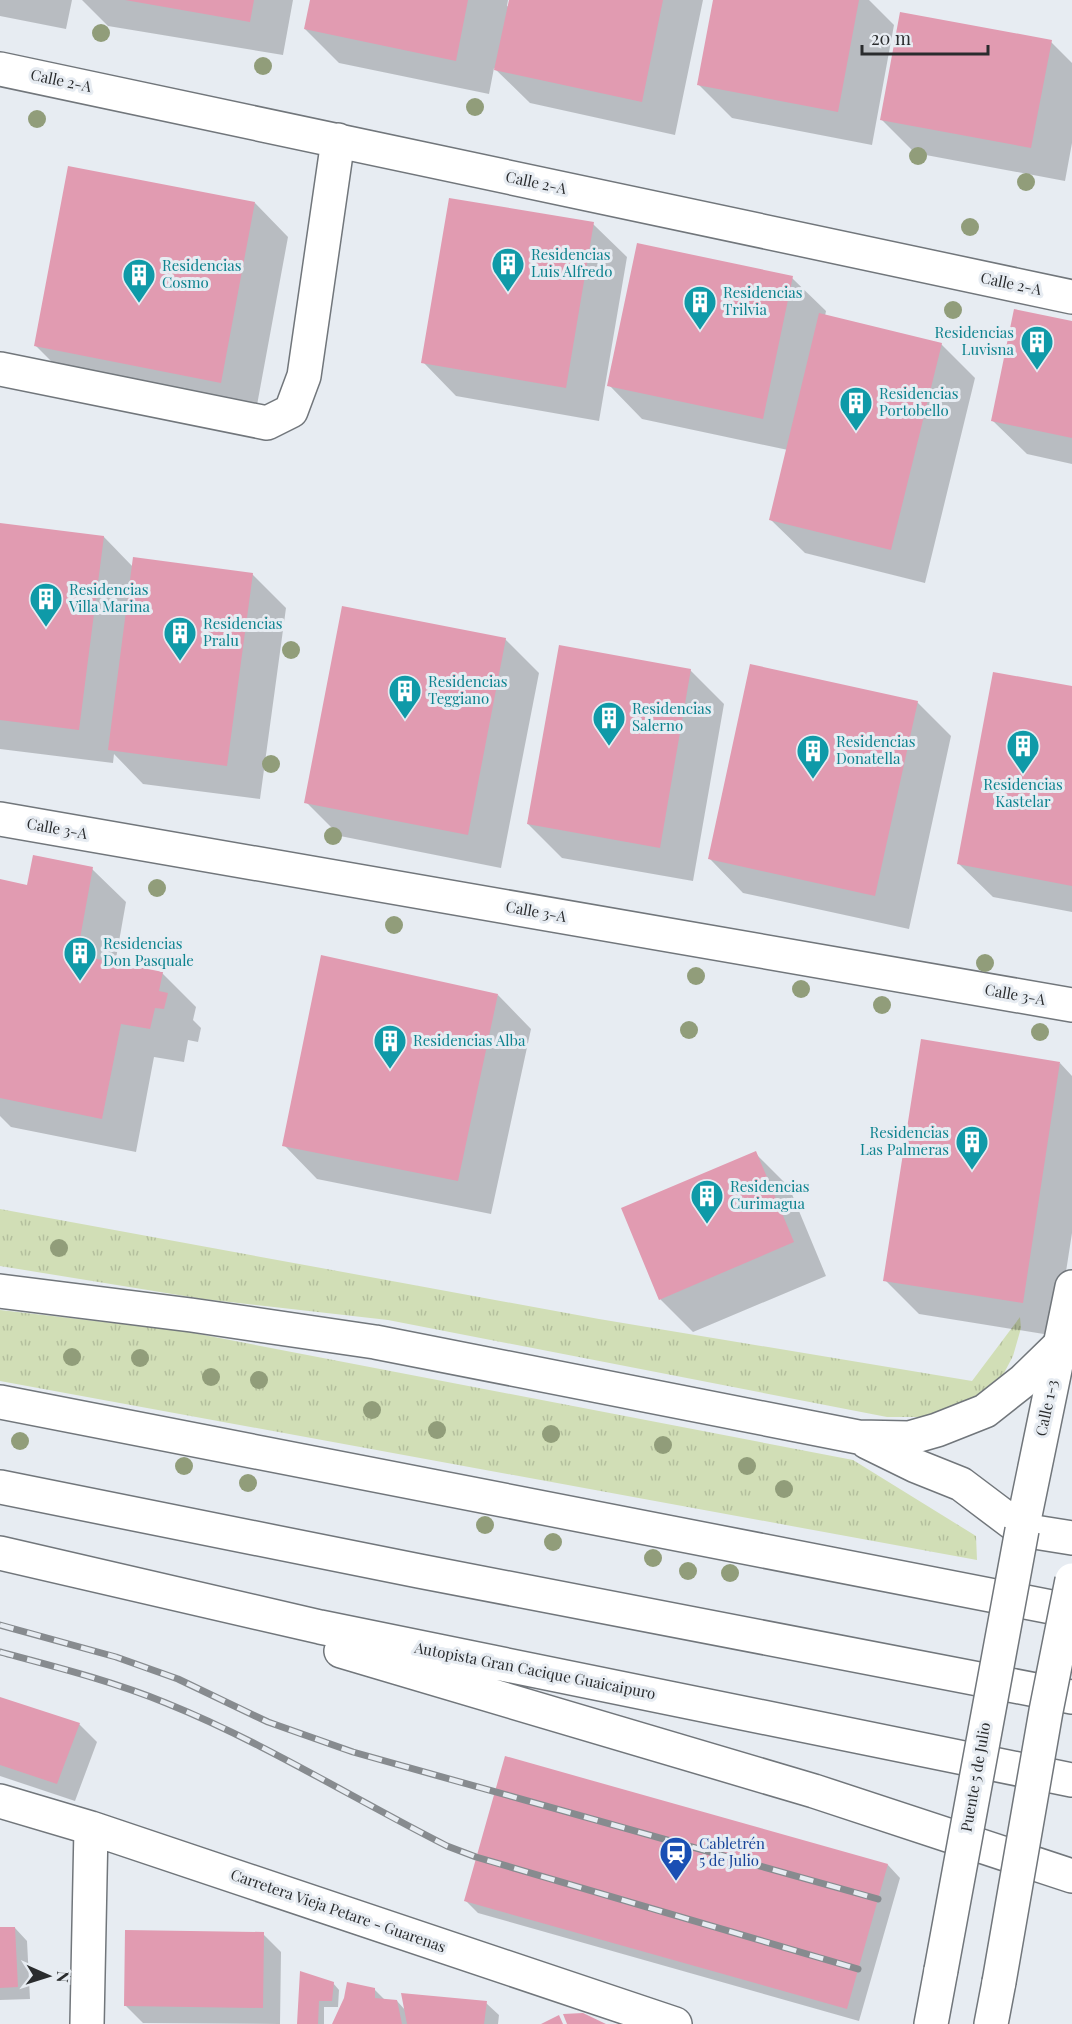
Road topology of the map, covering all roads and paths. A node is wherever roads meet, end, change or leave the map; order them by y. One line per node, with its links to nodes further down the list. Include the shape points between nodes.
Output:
1 (0, 69): 2 (main road, Calle 2-A)
2 (338, 140): 3 (main road, Calle 2-A); 4 (main road, via 304,376 291,411 267,423)
3 (1072, 297)
4 (0, 369)
5 (0, 819): 6 (main road, Calle 3-A)
6 (1072, 1005)
7 (1072, 1287): 9 (main road, Calle 1-3)
8 (0, 1292): 11 (main road, via 375,1342)
9 (1061, 1344): 11 (main road, via 986,1411 909,1438); 13 (main road, Calle 1-3)
10 (0, 1402): 18 (main road)
11 (858, 1437): 13 (main road, via 961,1484)
12 (0, 1487): 19 (main road)
13 (1022, 1530): 14 (main road); 26 (main road, Puente 5 de Julio, bridge)
14 (1072, 1538)
15 (0, 1553): 17 (main road, Autopista Gran Cacique Guaicaipuro)
16 (1072, 1580): 27 (main road, bridge)
17 (181, 1595): 20 (main road, Autopista Gran Cacique Guaicaipuro, via 320,1627); 23 (main road, via 293,1637 814,1791)
18 (1072, 1611)
19 (1072, 1697)
20 (1072, 1780)
21 (0, 1801): 22 (main road, Carretera Vieja Petare - Guarenas)
22 (91, 1828): 24 (main road); 25 (main road, Carretera Vieja Petare - Guarenas)
23 (1072, 1876)
24 (87, 2024)
25 (675, 2024)
26 (931, 2024)
27 (991, 2024)

